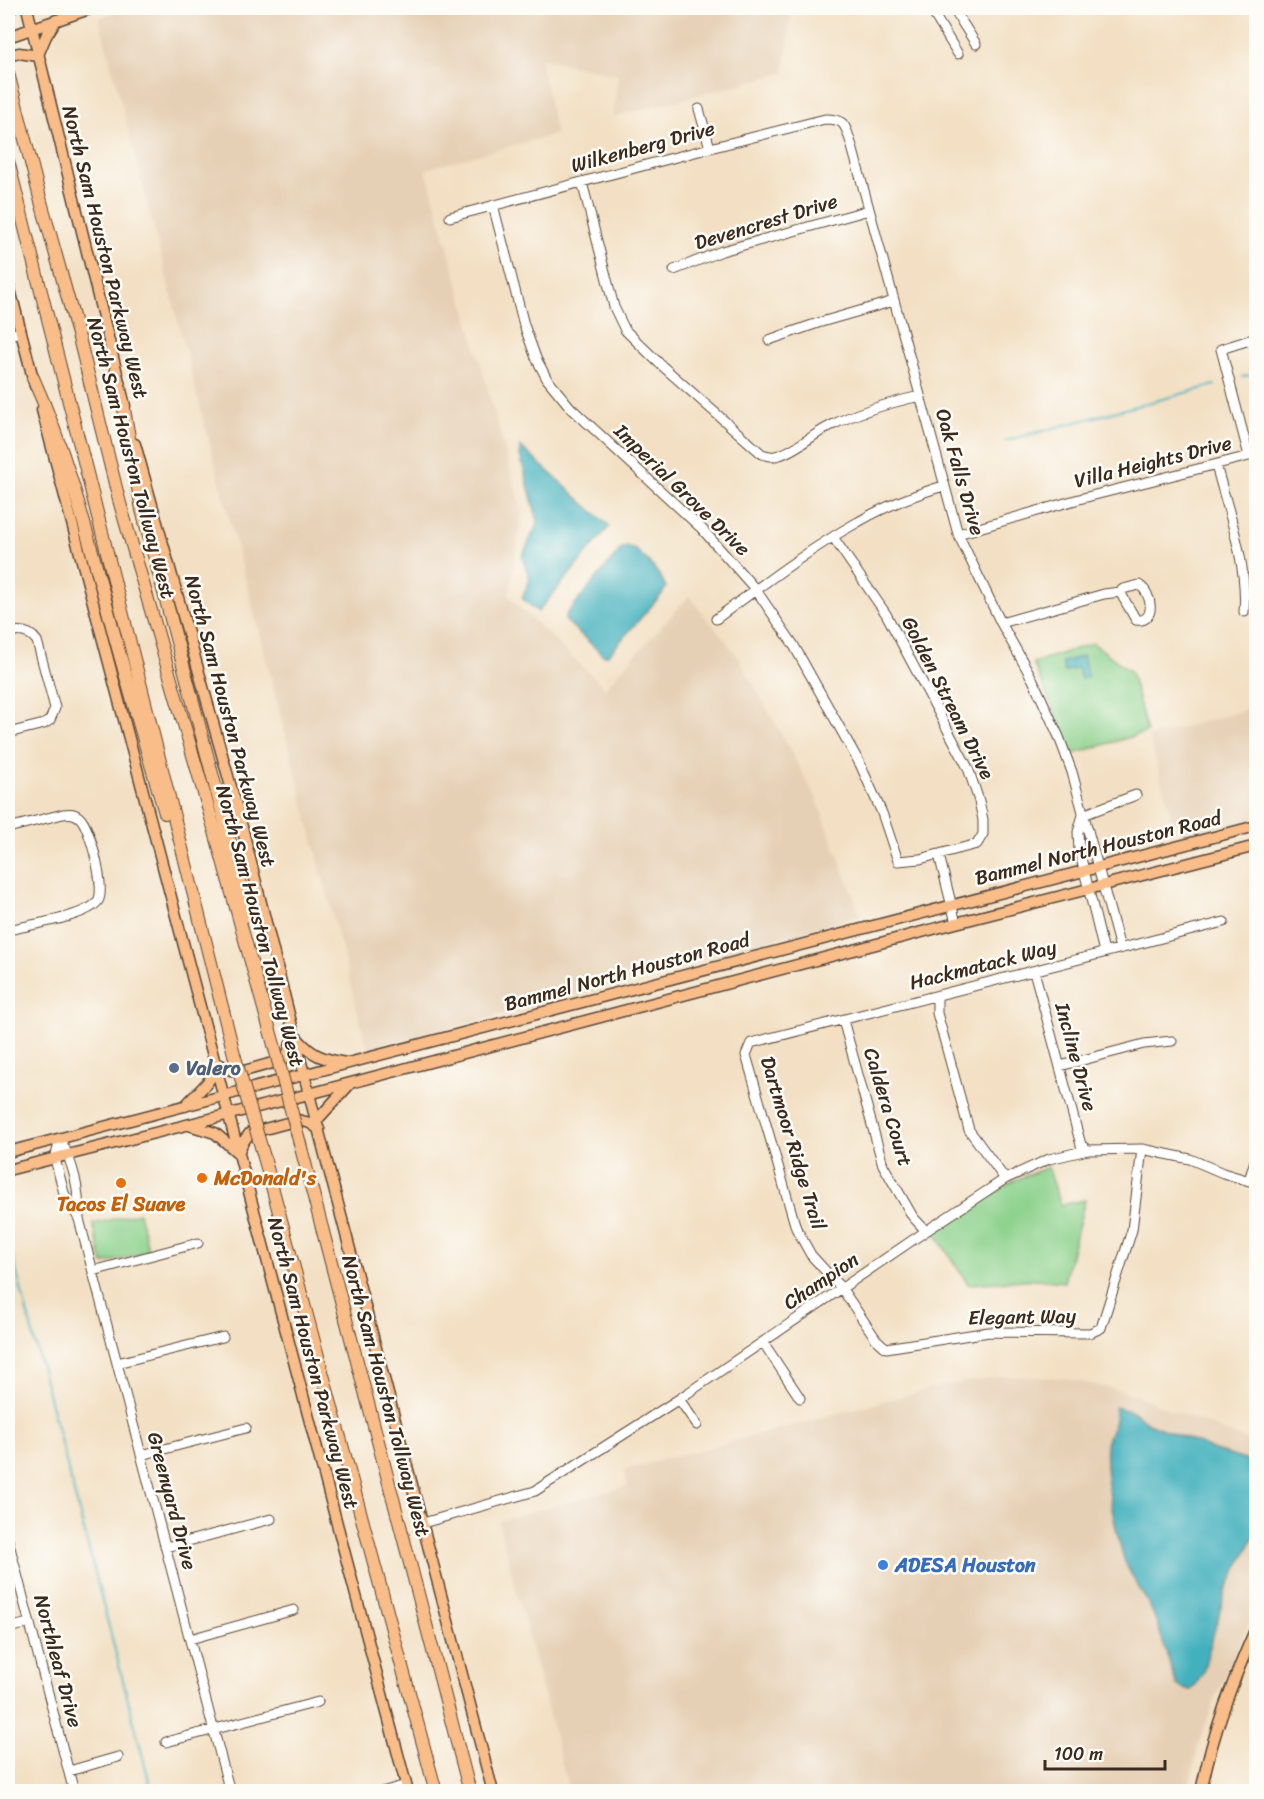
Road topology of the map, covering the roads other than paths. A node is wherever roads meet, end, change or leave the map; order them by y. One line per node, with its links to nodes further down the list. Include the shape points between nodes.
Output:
1 (12, 8): 6 (main road)
2 (27, 8): 8 (main road, North Sam Houston Parkway West)
3 (92, 8): 7 (main road)
4 (930, 8): 11 (street)
5 (953, 8): 10 (street)
6 (8, 9)
7 (56, 20): 8 (main road); 13 (main road)
8 (32, 28): 9 (main road); 13 (main road, North Sam Houston Parkway West)
9 (8, 36)
10 (976, 44)
11 (958, 54)
12 (8, 56): 13 (main road)
13 (38, 56): 32 (main road, North Sam Houston Parkway West)
14 (8, 73): 67 (highway, North Sam Houston Tollway West, via 119,500)
15 (699, 109): 17 (street)
16 (844, 124): 17 (street, Wilkenberg Drive, via 825,119); 21 (street, Oak Falls Drive)
17 (710, 148): 19 (street, Wilkenberg Drive)
18 (8, 161): 58 (highway)
19 (582, 182): 20 (street, Wilkenberg Drive); 31 (street, via 621,323 637,344 762,454 774,457 853,415)
20 (493, 205): 22 (street, Wilkenberg Drive); 37 (street, Imperial Grove Drive, via 524,325 538,363 554,389 684,511)
21 (869, 210): 23 (street, Devencrest Drive, via 722,251); 25 (street, Oak Falls Drive)
22 (450, 217)
23 (674, 270)
24 (8, 282): 26 (main road, North Sam Houston Parkway West)
25 (894, 301): 29 (street); 31 (street, Oak Falls Drive)
26 (21, 332): 27 (street); 30 (main road, North Sam Houston Parkway West)
27 (8, 335)
28 (1257, 338): 33 (street, Villa Heights Drive, via 1221,349 1249,456)
29 (769, 340)
30 (33, 378): 58 (highway, via 51,419 81,512 164,811); 75 (main road, North Sam Houston Parkway West)
31 (920, 396): 34 (street, Oak Falls Drive)
32 (122, 398): 67 (highway, via 142,510 236,864); 70 (main road, North Sam Houston Parkway West, via 240,819)
33 (1216, 465): 35 (street, Villa Heights Drive); 39 (street, via 1242,569)
34 (943, 486): 35 (street, Oak Falls Drive); 36 (street, via 882,509)
35 (957, 534): 41 (street, Oak Falls Drive)
36 (833, 537): 37 (street); 49 (street, Golden Stream Drive, via 886,614 972,779 983,834 977,844)
37 (756, 590): 40 (street); 50 (street, Imperial Grove Drive, via 793,644 860,764)
38 (1120, 592): 41 (street)
39 (1244, 612)
40 (716, 619)
41 (1001, 623): 45 (street, Oak Falls Drive, via 1047,708 1072,772)
42 (8, 633): 43 (street, via 33,636 55,708 45,724)
43 (8, 733)
44 (1136, 795): 45 (street)
45 (1083, 815): 51 (street, Oak Falls Drive); 52 (street, Oak Falls Drive, via 1078,832)
46 (1257, 826): 51 (main road, Bammel North Houston Road)
47 (8, 828): 59 (street, via 63,814 81,818 88,828 102,885 99,900 89,909)
48 (1257, 846): 53 (main road, Bammel North Houston Road)
49 (939, 855): 50 (street, Golden Stream Drive); 55 (street)
50 (898, 861)
51 (1098, 866): 52 (main road, Bammel North Houston Road); 53 (street, Oak Falls Drive)
52 (1084, 870): 54 (street, Oak Falls Drive); 55 (main road, Bammel North Houston Road)
53 (1104, 886): 54 (main road, Bammel North Houston Road); 60 (street, Oak Falls Drive)
54 (1089, 890): 56 (main road, Bammel North Houston Road); 61 (street, Oak Falls Drive)
55 (951, 905): 56 (street); 62 (main road, Bammel North Houston Road)
56 (956, 922): 64 (main road, Bammel North Houston Road)
57 (1224, 922): 60 (street, Hackmatack Way)
58 (201, 924): 127 (highway, bridge)
59 (8, 930)
60 (1120, 948): 61 (street, Hackmatack Way)
61 (1104, 952): 63 (street, Hackmatack Way)
62 (727, 964): 64 (main road); 66 (main road, Bammel North Houston Road)
63 (1034, 970): 65 (street, Hackmatack Way); 74 (street, Incline Drive)
64 (731, 982): 69 (main road, Bammel North Houston Road)
65 (937, 996): 68 (street, Hackmatack Way); 93 (street, via 969,1130)
66 (574, 1004): 69 (main road); 73 (main road, Bammel North Houston Road)
67 (264, 1008): 128 (highway, North Sam Houston Tollway West, bridge)
68 (843, 1020): 72 (street, Hackmatack Way); 96 (street, Caldera Court, via 883,1165 913,1217)
69 (579, 1023): 77 (main road, Bammel North Houston Road)
70 (294, 1034): 73 (main road, via 315,1055); 75 (main road, via 283,1060 244,1071); 76 (main road, North Sam Houston Parkway West)
71 (1172, 1041): 74 (street)
72 (751, 1043): 99 (street, Dartmoor Ridge Trail, via 746,1055 796,1228 811,1255)
73 (349, 1064): 76 (main road, Bammel North Houston Road)
74 (1060, 1065): 86 (street, Incline Drive, via 1081,1145)
75 (215, 1066): 79 (main road, North Sam Houston Parkway West); 80 (main road, via 207,1083)
76 (304, 1076): 78 (main road, North Sam Houston Parkway West); 79 (main road, Bammel North Houston Road)
77 (351, 1083): 78 (main road, Bammel North Houston Road); 83 (main road)
78 (309, 1094): 81 (main road, Bammel North Houston Road); 83 (main road, North Sam Houston Parkway West)
79 (223, 1097): 80 (main road, Bammel North Houston Road); 81 (main road, North Sam Houston Parkway West)
80 (184, 1107): 84 (main road, Bammel North Houston Road)
81 (228, 1115): 82 (main road, Bammel North Houston Road); 88 (main road, North Sam Houston Parkway West)
82 (189, 1125): 88 (main road, via 215,1134); 89 (main road, Bammel North Houston Road)
83 (318, 1125): 88 (main road, via 298,1120 250,1133); 110 (main road, North Sam Houston Parkway West)
84 (60, 1139): 87 (main road, Bammel North Houston Road); 89 (street, Greenyard Drive); 90 (street, Greenyard Drive)
85 (1142, 1149): 86 (street, Champion); 94 (street, Champion, via 1190,1159); 101 (street, Elegant Way, via 1132,1230 1101,1328 1090,1333 989,1332 886,1348)
86 (1088, 1150): 93 (street, Champion, via 1048,1159)
87 (8, 1151): 92 (street)
88 (238, 1153): 123 (main road, North Sam Houston Parkway West)
89 (69, 1155): 90 (main road, Bammel North Houston Road); 95 (street, Greenyard Drive, via 79,1194)
90 (55, 1158): 92 (main road, Bammel North Houston Road); 95 (street, Greenyard Drive, via 64,1193)
91 (1257, 1158): 94 (street)
92 (10, 1169)
93 (1005, 1179): 96 (street, Champion)
94 (1253, 1181)
95 (79, 1219): 98 (street, Greenyard Drive)
96 (926, 1231): 99 (street, Champion)
97 (198, 1243): 98 (street)
98 (93, 1271): 103 (street, Greenyard Drive)
99 (842, 1289): 101 (street, Dartmoor Ridge Trail); 102 (street, Champion)
100 (223, 1337): 103 (street)
101 (876, 1339)
102 (763, 1342): 104 (street); 105 (street, Champion)
103 (117, 1363): 108 (street, Greenyard Drive)
104 (800, 1398)
105 (679, 1400): 106 (street); 110 (street, Champion, via 535,1491)
106 (697, 1425)
107 (246, 1428): 108 (street)
108 (141, 1455): 112 (street, Greenyard Drive)
109 (271, 1519): 112 (street)
110 (423, 1523): 129 (main road, North Sam Houston Parkway West)
111 (8, 1540): 114 (street, Northleaf Drive)
112 (166, 1547): 117 (street, Greenyard Drive)
113 (294, 1610): 117 (street)
114 (29, 1623): 116 (street); 122 (street, Northleaf Drive)
115 (1257, 1628): 130 (main road, via 1218,1726)
116 (8, 1629)
117 (190, 1639): 119 (street, Greenyard Drive)
118 (318, 1702): 119 (street)
119 (214, 1730): 120 (street); 125 (street, Greenyard Drive)
120 (166, 1742)
121 (118, 1757): 122 (street)
122 (69, 1771): 124 (street, Northleaf Drive)
123 (407, 1788): 126 (street)
124 (74, 1791)
125 (230, 1791)
126 (381, 1791)
127 (436, 1791)
128 (470, 1791)
129 (493, 1791)
130 (1201, 1791)

